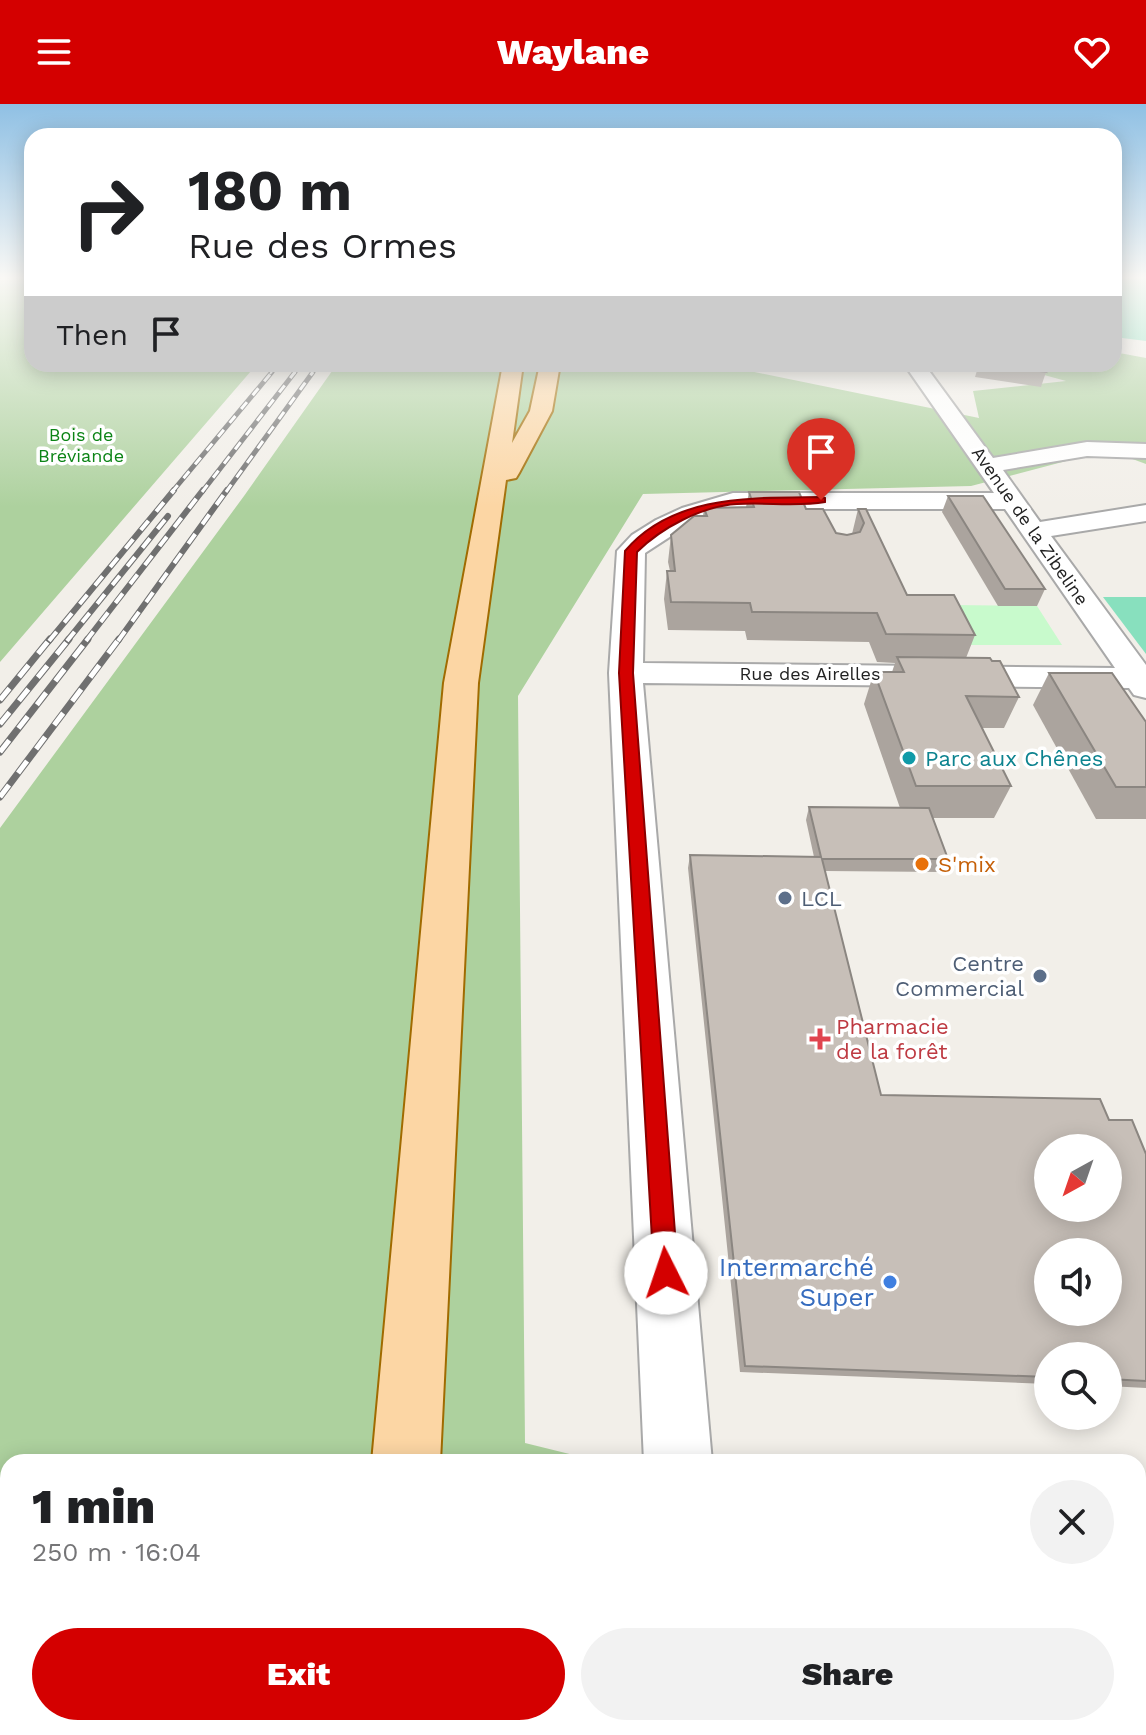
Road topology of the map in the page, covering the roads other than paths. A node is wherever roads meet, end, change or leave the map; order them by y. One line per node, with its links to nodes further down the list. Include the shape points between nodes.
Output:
1 (504, 372): 5 (main road)
2 (512, 372): 5 (main road)
3 (548, 372): 8 (main road, via 541,411)
4 (920, 372): 7 (street, Avenue de la Zibeline)
5 (508, 393): 8 (main road)
6 (1146, 451): 7 (street, via 1099,449)
7 (1010, 490): 9 (street); 10 (street, via 826,513 733,501 649,533 631,551); 11 (street, Avenue de la Zibeline)
8 (489, 507): 12 (main road, via 461,683)
9 (1146, 513)
10 (626, 673): 11 (street, Rue des Airelles); 13 (street)
11 (1142, 683)
12 (407, 1454)
13 (677, 1454)

